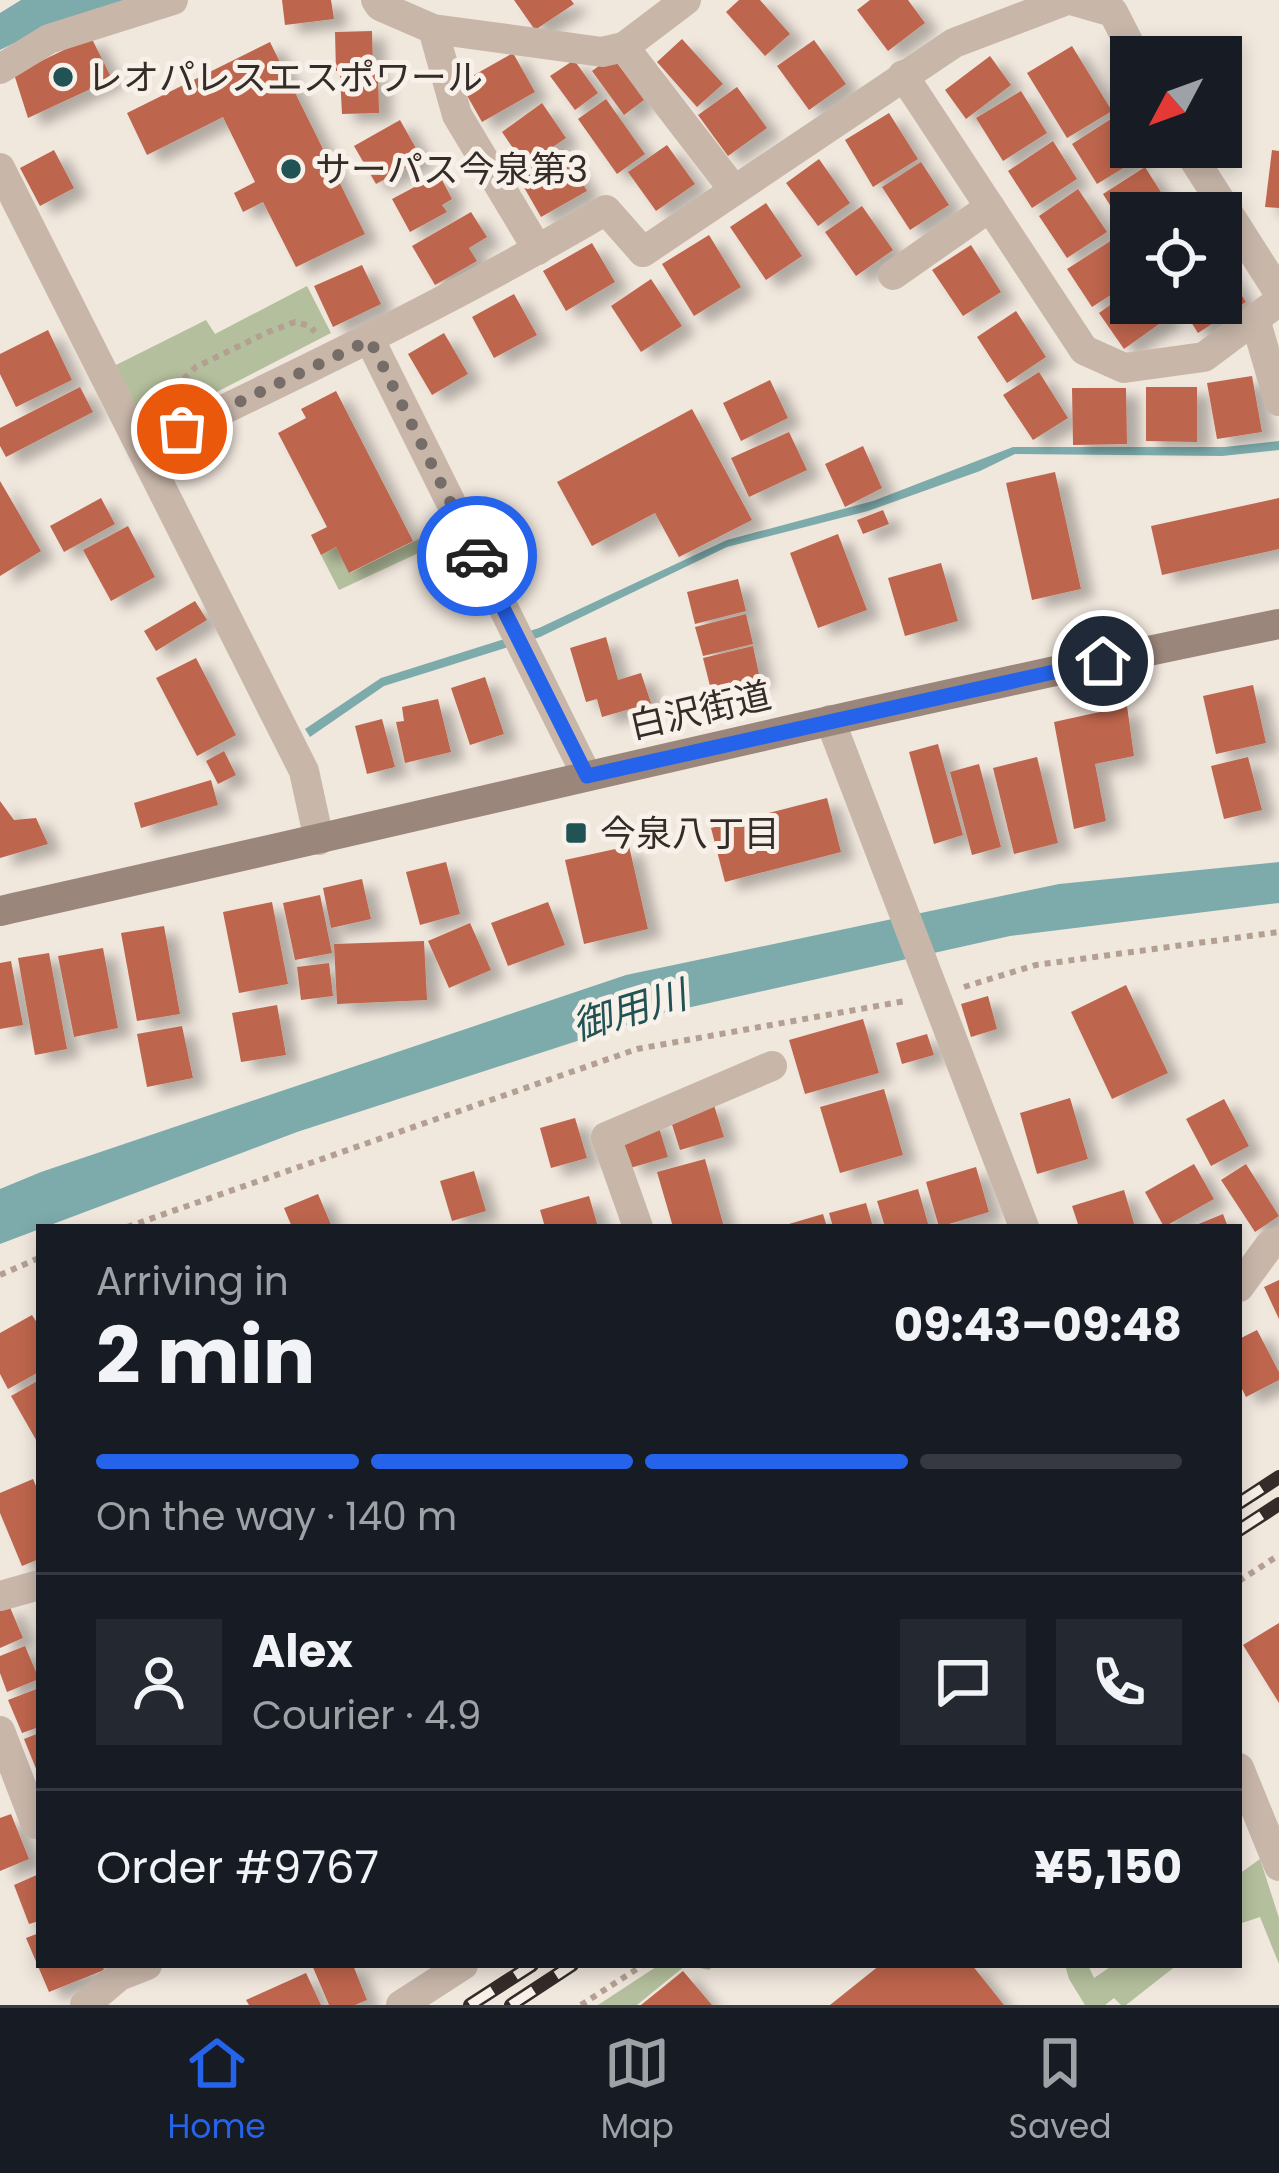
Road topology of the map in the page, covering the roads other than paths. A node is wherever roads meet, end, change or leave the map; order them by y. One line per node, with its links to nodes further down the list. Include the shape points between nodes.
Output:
1 (172, 0): 8 (street, via 49,39)
2 (376, 0): 5 (street)
3 (686, 0): 7 (street)
4 (1069, 0): 6 (street, via 1113,12); 9 (street, via 954,43)
5 (433, 29): 7 (street, via 602,52); 14 (street, via 458,115)
6 (1125, 36)
7 (624, 47): 12 (street)
8 (0, 69)
9 (903, 75): 12 (street); 13 (street)
10 (0, 168): 19 (street)
11 (1197, 168): 16 (street)
12 (734, 190): 14 (street, via 643,252 606,210)
13 (991, 207): 15 (street); 16 (street, via 1084,350 1124,368 1204,357)
14 (538, 250): 17 (street)
15 (893, 275)
16 (1271, 304): 18 (street)
17 (370, 340): 19 (street); 22 (street)
18 (1279, 401)
19 (142, 448): 23 (street, via 304,771)
20 (1279, 624): 21 (main road, 白沢街道)
21 (830, 720): 22 (main road, 白沢街道); 27 (street)
22 (587, 776): 23 (main road, 白沢街道)
23 (319, 840): 24 (main road, 白沢街道)
24 (0, 911)
25 (772, 1066): 26 (street, via 606,1136)
26 (637, 1224)
27 (1023, 1224)
28 (1279, 1241): 29 (street)
29 (1242, 1283)
30 (36, 1587): 31 (street)
31 (0, 1596)
32 (0, 1731): 34 (street)
33 (1242, 1775): 35 (street)
34 (36, 1824)
35 (1279, 1866)
36 (139, 1968): 38 (street)
37 (458, 1968): 39 (street)
38 (85, 2005)
39 (401, 2005)

